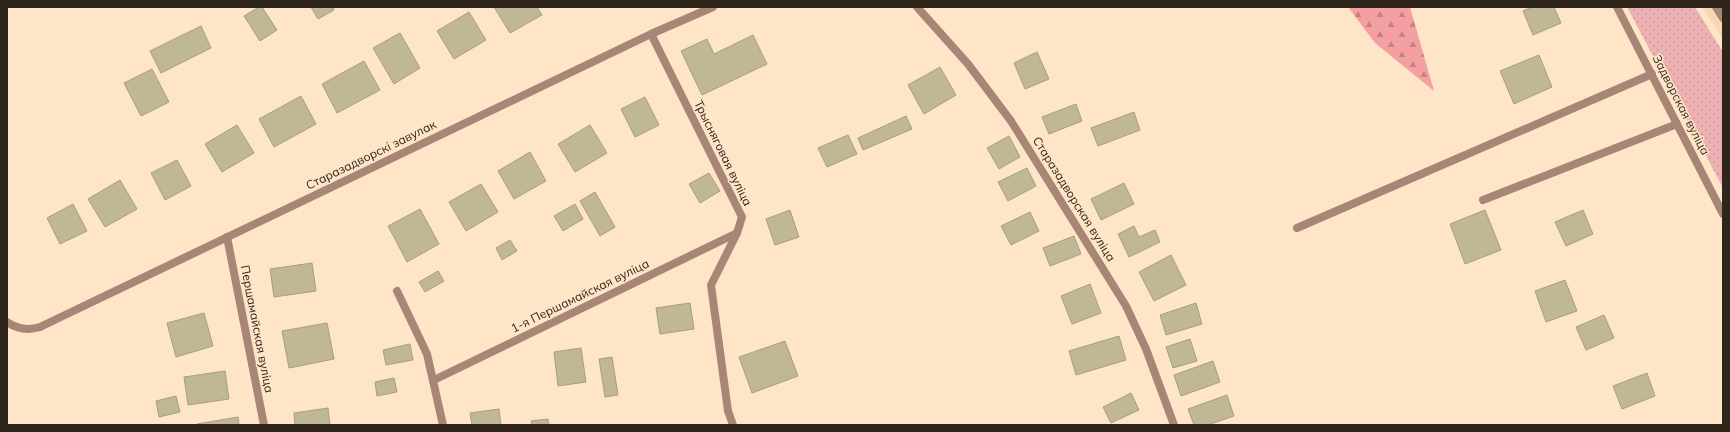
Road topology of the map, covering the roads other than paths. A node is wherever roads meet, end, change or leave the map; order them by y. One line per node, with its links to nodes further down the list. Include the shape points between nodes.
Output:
1 (713, 7): 6 (street, Старазадворскі завулак)
2 (917, 7): 20 (street, Старазадворская вуліца, via 968,64 1011,121 1126,306 1146,349)
3 (1617, 7): 7 (street, Задворская вуліца)
4 (1716, 7): 5 (street)
5 (1723, 18)
6 (651, 34): 12 (street, Трысняговая вуліца, via 742,217); 13 (street, Старазадворскі завулак)
7 (1652, 74): 8 (street, Задворская вуліца); 11 (street)
8 (1677, 124): 9 (street); 10 (street, Задворская вуліца)
9 (1483, 200)
10 (1723, 214)
11 (1297, 228)
12 (737, 233): 16 (street, 1-я Першамайская вуліца); 19 (street, Трысняговая вуліца, via 710,285 728,411)
13 (227, 237): 15 (street, Старазадворскі завулак, via 40,327 22,329); 17 (street, Першамайская вуліца)
14 (397, 291): 16 (street, via 427,354)
15 (7, 322)
16 (434, 380): 18 (street)
17 (264, 425)
18 (443, 425)
19 (733, 425)
20 (1174, 425)

